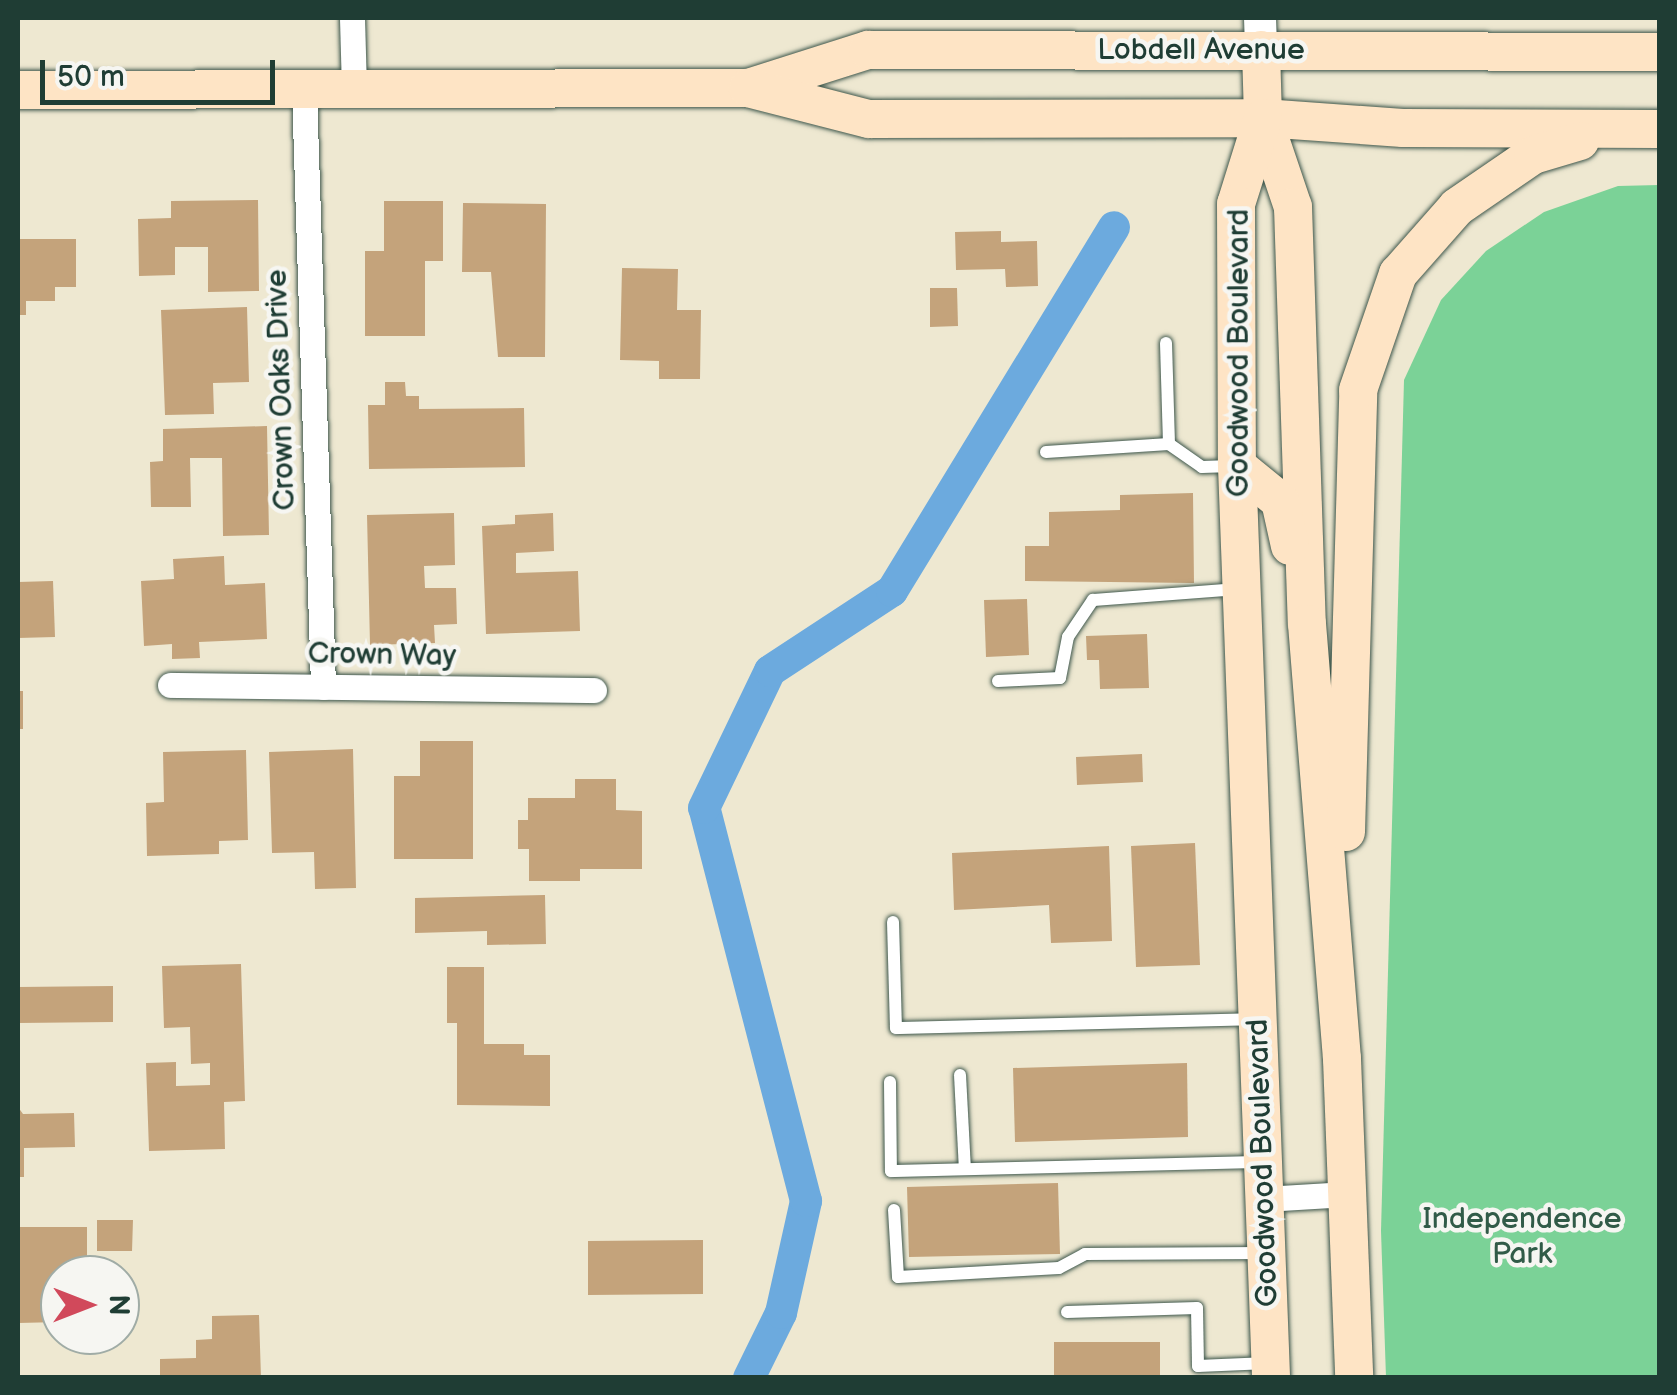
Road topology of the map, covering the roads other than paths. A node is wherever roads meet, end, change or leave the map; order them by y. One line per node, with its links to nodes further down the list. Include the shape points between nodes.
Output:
1 (352, 18): 7 (street)
2 (1260, 34): 3 (main road, Lobdell Avenue); 4 (main road, Lobdell Avenue, via 868,50); 8 (main road)
3 (1660, 52)
4 (748, 88): 7 (main road, Lobdell Avenue); 8 (main road, Lobdell Avenue, via 869,119)
5 (18, 90): 6 (main road, Lobdell Avenue)
6 (304, 91): 7 (main road, Lobdell Avenue); 19 (street, Crown Oaks Drive)
7 (354, 91)
8 (1263, 118): 9 (main road, Lobdell Avenue, via 1403,128); 14 (main road, Goodwood Boulevard, via 1236,204); 16 (main road, Goodwood Boulevard, via 1293,207)
9 (1618, 129): 10 (main road, Lobdell Avenue); 23 (main road, via 1533,155 1457,207 1398,274 1358,390)
10 (1660, 129)
11 (1166, 343): 12 (lane)
12 (1169, 444): 13 (lane); 14 (lane, via 1202,466)
13 (1046, 452)
14 (1237, 466): 15 (main road, Goodwood Boulevard); 16 (main road, via 1280,500)
15 (1242, 589): 17 (lane, via 1093,600 1068,637 1060,678); 22 (main road, Goodwood Boulevard)
16 (1307, 624): 23 (main road, Goodwood Boulevard)
17 (998, 681)
18 (170, 685): 19 (street, Crown Way)
19 (323, 687): 20 (street, Crown Way)
20 (594, 690)
21 (893, 922): 22 (lane, via 896,1028)
22 (1258, 1018): 27 (main road, Goodwood Boulevard)
23 (1342, 1059): 28 (main road, Goodwood Boulevard)
24 (960, 1075): 26 (lane)
25 (890, 1082): 26 (lane, via 891,1170)
26 (965, 1169): 27 (lane)
27 (1264, 1180): 28 (street); 30 (main road, Goodwood Boulevard)
28 (1347, 1194): 33 (main road, Goodwood Boulevard)
29 (894, 1210): 30 (lane, via 898,1277 1059,1268 1085,1254)
30 (1266, 1253): 32 (main road, Goodwood Boulevard)
31 (1066, 1312): 32 (lane, via 1197,1308 1198,1366)
32 (1271, 1370)
33 (1354, 1378)

